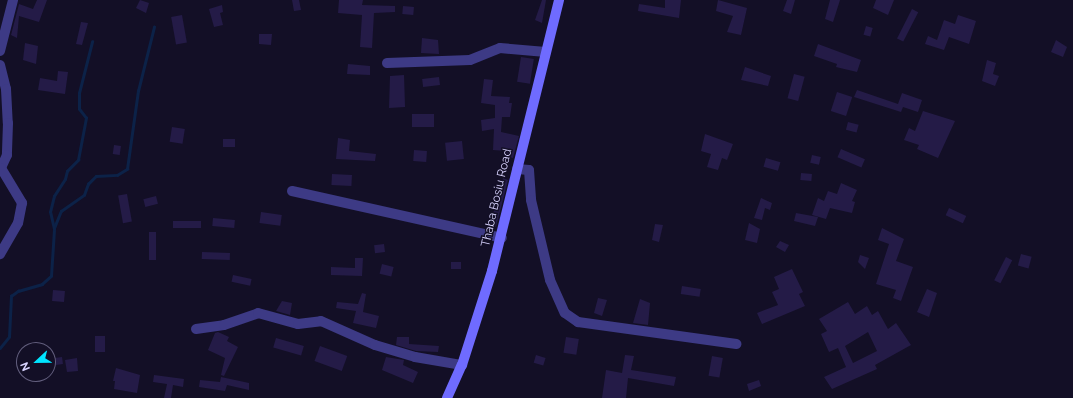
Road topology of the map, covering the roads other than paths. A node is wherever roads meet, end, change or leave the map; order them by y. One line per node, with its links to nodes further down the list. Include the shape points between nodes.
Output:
1 (13, 0): 3 (street)
2 (560, 0): 4 (street, Thaba Bosiu Road)
3 (0, 51)
4 (546, 52): 5 (street, via 500,48 470,60); 7 (street, Thaba Bosiu Road)
5 (387, 63)
6 (0, 65): 10 (street, via 6,89 8,123 7,155 1,168 22,203 18,223)
7 (517, 169): 9 (street, Thaba Bosiu Road); 12 (street, via 529,170 530,195 550,280 565,313 578,322)
8 (292, 191): 9 (street)
9 (502, 238): 13 (street, Thaba Bosiu Road)
10 (0, 254)
11 (196, 329): 13 (street, via 224,325 258,313 298,324 321,321 375,345 415,357)
12 (736, 344)
13 (462, 365): 14 (street, Thaba Bosiu Road)
14 (447, 398)

